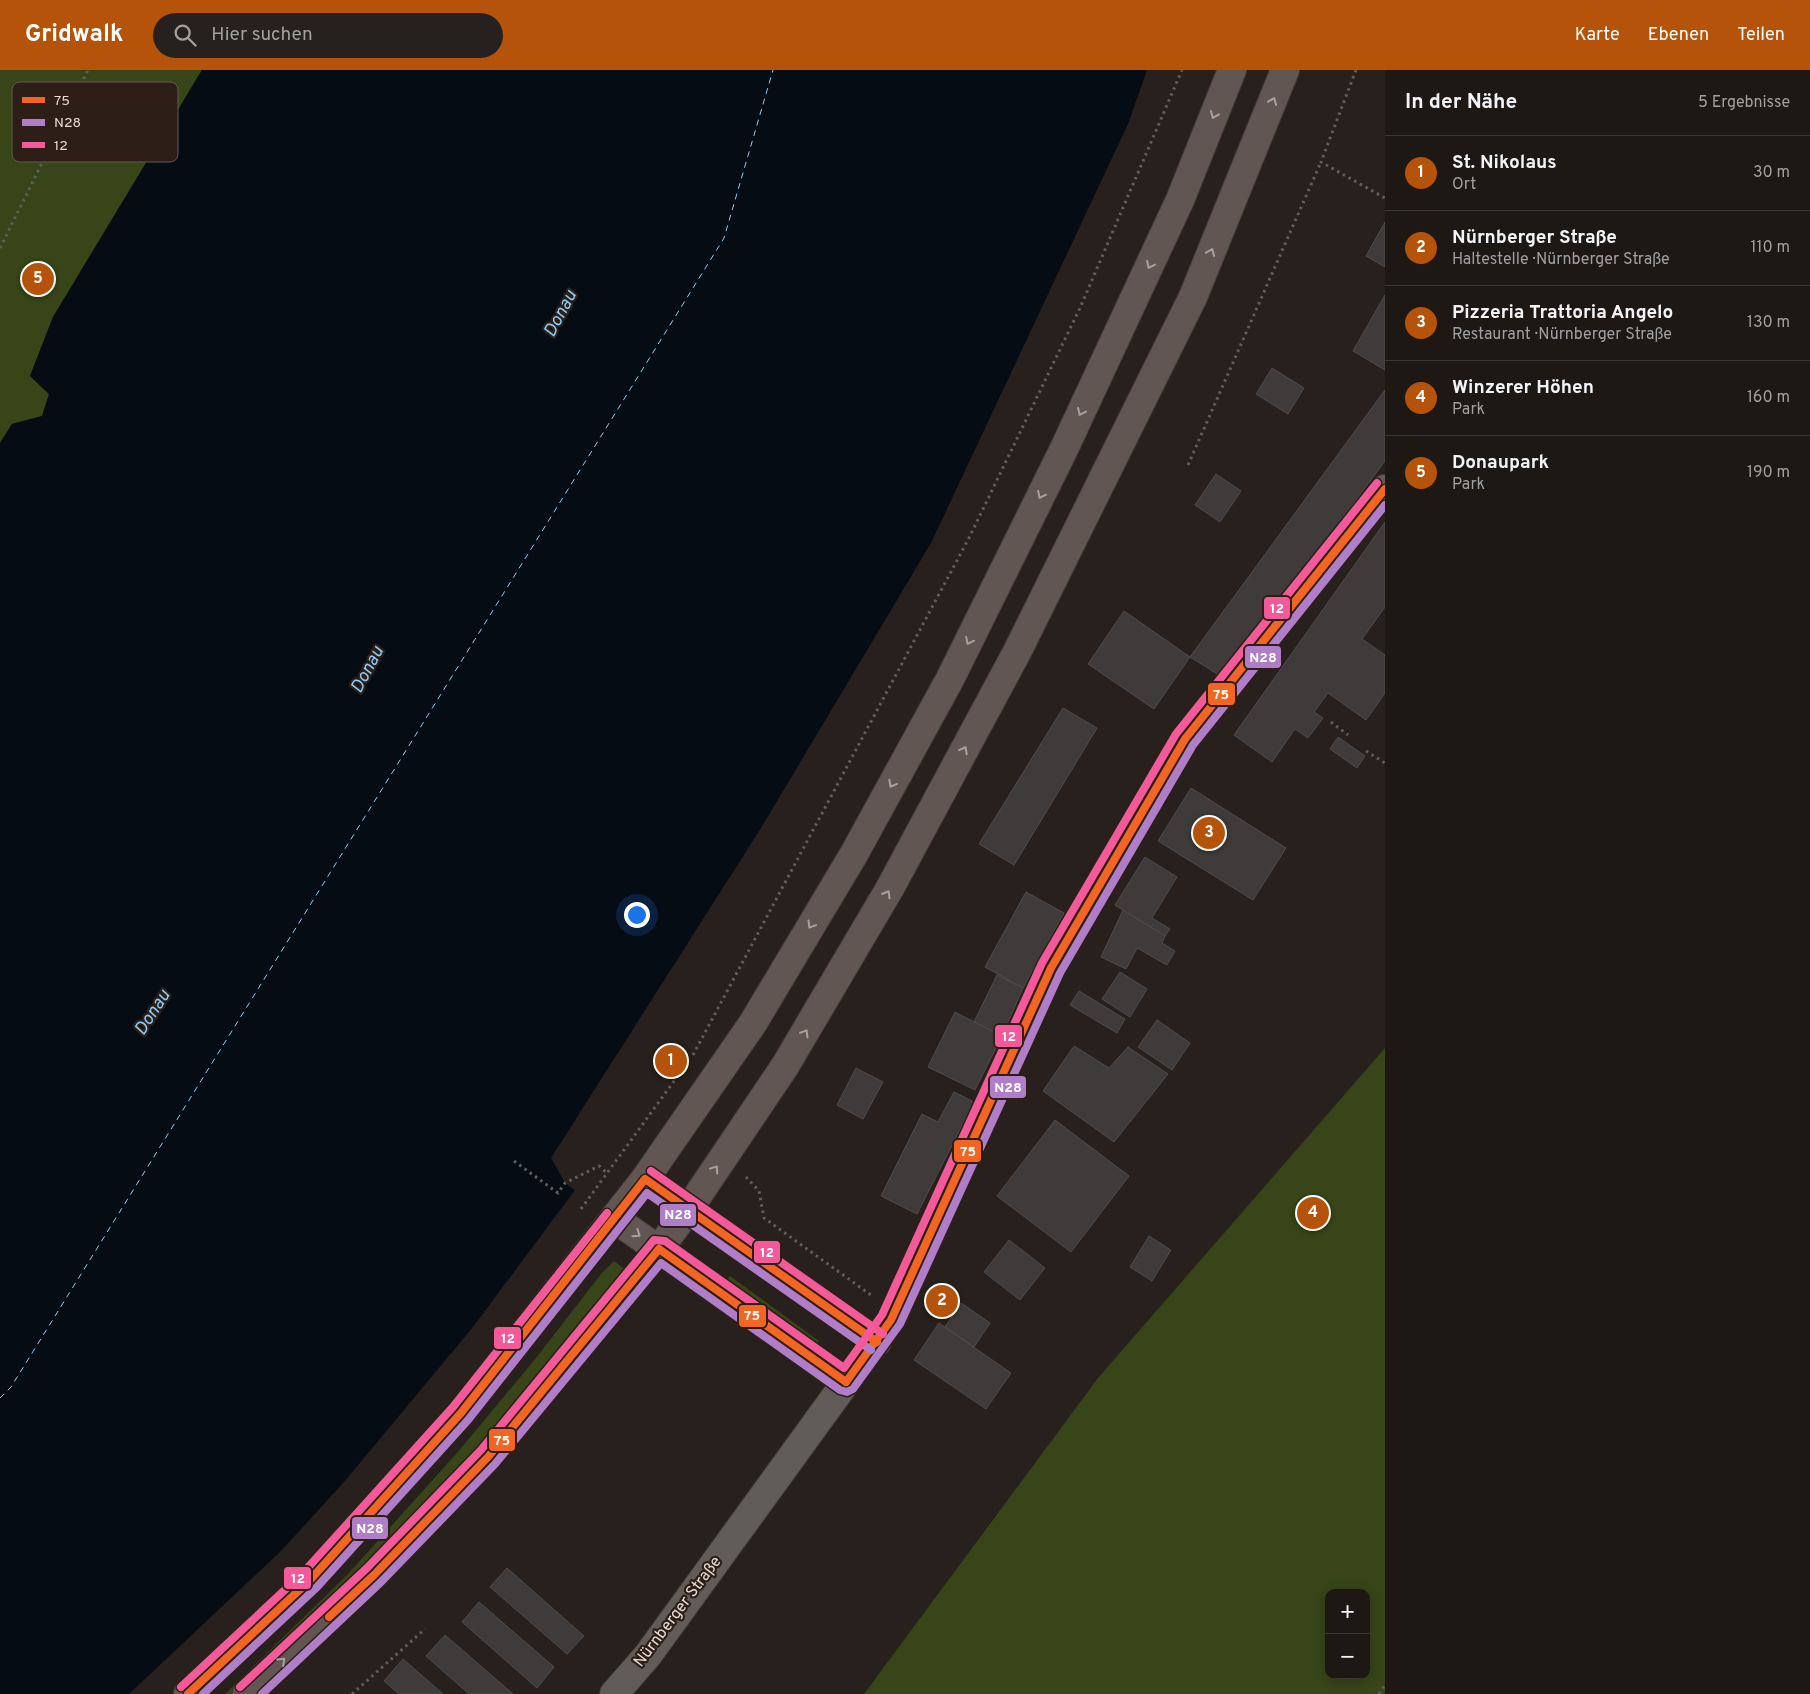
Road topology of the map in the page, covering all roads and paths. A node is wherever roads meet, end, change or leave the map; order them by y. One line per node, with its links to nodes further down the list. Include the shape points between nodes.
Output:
1 (88, 70): 6 (path)
2 (1182, 70): 17 (path, via 1080,308 969,538 693,1055)
3 (1232, 70): 18 (main road, one-way to 18, via 1176,209 1063,451 950,679 824,905 753,1023)
4 (1285, 70): 19 (main road, one-way to 4, via 785,1066 890,888 1017,652 1193,297)
5 (1356, 70): 8 (path)
6 (82, 82)
7 (43, 162): 10 (path)
8 (1321, 162): 9 (path); 11 (path)
9 (1385, 198)
10 (0, 248)
11 (1188, 465)
12 (1385, 489): 28 (street, Nürnberger Straße, via 1185,739 1051,968 891,1320)
13 (1331, 722): 14 (path)
14 (1348, 735)
15 (1366, 751): 16 (path)
16 (1385, 763)
17 (657, 1103): 18 (path); 21 (path)
18 (685, 1125): 22 (main road)
19 (726, 1154): 23 (main road, one-way to 19); 27 (path, via 759,1191 764,1218)
20 (514, 1161): 21 (path, via 558,1193 565,1182 599,1166)
21 (607, 1173): 24 (path)
22 (645, 1179): 23 (main road); 25 (main road)
23 (688, 1210): 26 (main road); 28 (main road)
24 (578, 1213)
25 (615, 1219): 26 (main road, one-way to 26); 32 (main road, via 461,1413 310,1580)
26 (658, 1249): 29 (main road); 33 (main road, one-way to 26, via 374,1575 488,1457)
27 (878, 1300)
28 (877, 1342): 29 (street, Nürnberger Straße)
29 (846, 1382): 35 (street, Nürnberger Straße, via 648,1655)
30 (425, 1629): 34 (path)
31 (1385, 1685): 36 (path)
32 (188, 1694)
33 (247, 1694)
34 (352, 1694)
35 (614, 1694)
36 (1379, 1694)

